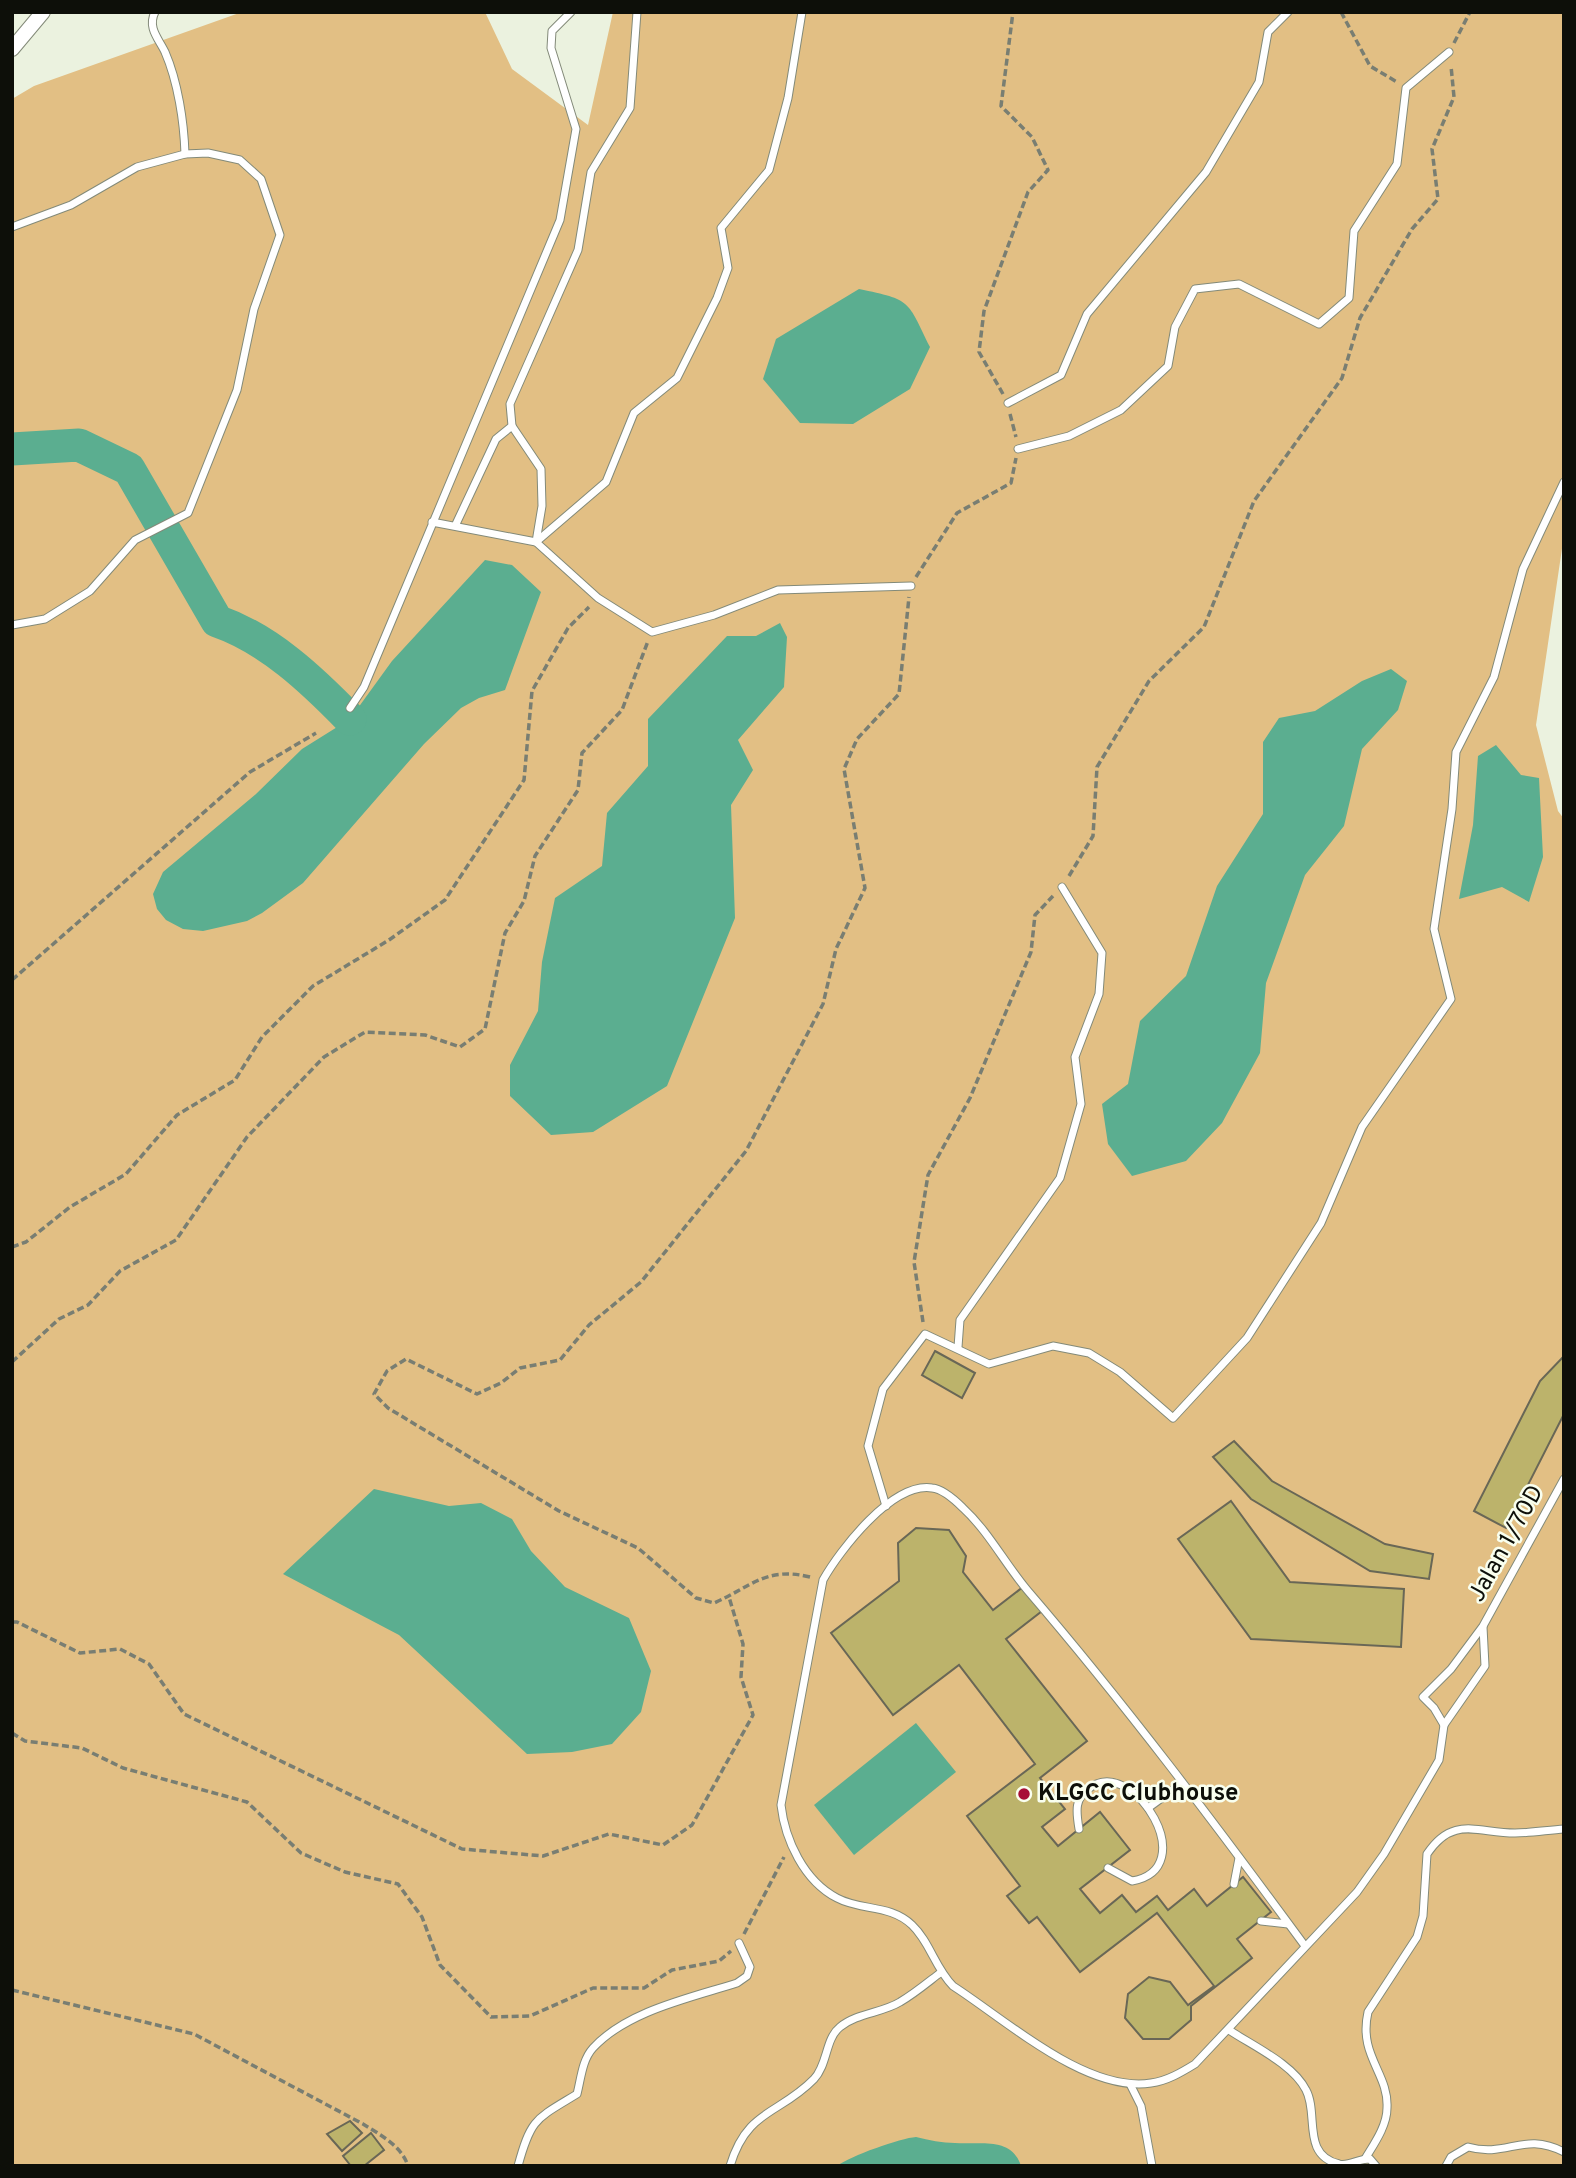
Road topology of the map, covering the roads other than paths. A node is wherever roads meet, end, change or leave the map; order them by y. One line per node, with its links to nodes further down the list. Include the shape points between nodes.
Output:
1 (43, 12): 7 (street)
2 (155, 12): 9 (lane, via 153,30 166,54 184,128)
3 (571, 12): 15 (lane, via 552,31 551,48 576,129 560,220)
4 (637, 12): 12 (lane, via 630,108 592,172 579,250 510,404)
5 (802, 12): 17 (lane, via 788,98 769,170 721,228 728,268 677,378 634,413 606,482)
6 (1288, 12): 11 (lane, via 1268,32 1259,82 1206,172 1087,314 1061,374)
7 (12, 49)
8 (1449, 52): 13 (lane, via 1406,88 1397,163 1354,231 1349,298 1319,324 1239,284 1195,289 1175,327 1168,366 1121,410 1069,436)
9 (185, 154): 10 (lane, via 136,167 71,205); 19 (lane, via 240,160 261,178 279,235 254,309 237,390 188,513 135,540 90,591 45,620)
10 (12, 227)
11 (1008, 403)
12 (512, 426): 16 (lane, via 496,439); 17 (lane, via 541,469 542,506)
13 (1018, 449)
14 (1564, 482): 22 (lane, via 1523,569 1494,677 1456,752 1434,929 1451,999 1362,1127 1321,1223 1247,1338 1173,1418 1120,1372 1089,1353 1054,1346 989,1364)
15 (432, 522): 16 (lane); 20 (lane, via 365,687)
16 (456, 524): 17 (lane)
17 (536, 542): 18 (lane, via 598,598 652,632 778,590)
18 (911, 586)
19 (12, 625)
20 (350, 708)
21 (1062, 887): 22 (lane, via 1102,953 1099,994 1075,1057 1081,1104 1060,1178 960,1320)
22 (958, 1346): 24 (lane, via 925,1334 884,1389 868,1446)
23 (1564, 1479): 25 (lane, Jalan 1/70D)
24 (886, 1506): 27 (lane, via 931,1488 962,1507); 38 (lane, via 856,1532 822,1580 781,1805 783,1826 801,1863 837,1898 889,1910 911,1924)
25 (1483, 1626): 26 (lane, via 1485,1666); 26 (lane, Jalan 1/70D, via 1423,1697)
26 (1444, 1725): 37 (lane, via 1439,1760 1384,1854 1357,1892)
27 (1181, 1784): 28 (lane); 31 (lane)
28 (1148, 1808): 29 (lane, via 1125,1788 1108,1781 1095,1784 1077,1803); 32 (lane, via 1159,1824 1160,1862 1151,1875 1132,1881)
29 (1079, 1829)
30 (1564, 1829): 42 (lane, via 1516,1833 1459,1828 1447,1832 1427,1854 1417,1937 1368,2012 1365,2026 1367,2049 1388,2109)
31 (1239, 1858): 33 (lane); 35 (lane)
32 (1108, 1868)
33 (1234, 1884)
34 (1261, 1921): 35 (lane)
35 (1288, 1924): 37 (lane)
36 (739, 1943): 43 (lane, via 750,1967 747,1976 639,2015 593,2048 584,2063 577,2094 534,2120)
37 (1305, 1946): 39 (lane)
38 (940, 1973): 40 (lane, via 1078,2070); 44 (lane, via 899,2003 839,2028 813,2080 746,2129)
39 (1229, 2030): 40 (lane, via 1195,2064 1173,2076); 42 (lane, via 1282,2065 1306,2088 1312,2136 1325,2156 1345,2165)
40 (1130, 2084): 45 (lane, via 1141,2106)
41 (1564, 2152): 47 (lane, via 1529,2141 1487,2152 1468,2147 1451,2157)
42 (1365, 2159): 46 (lane)
43 (518, 2166)
44 (730, 2166)
45 (1152, 2166)
46 (1376, 2166)
47 (1446, 2166)

